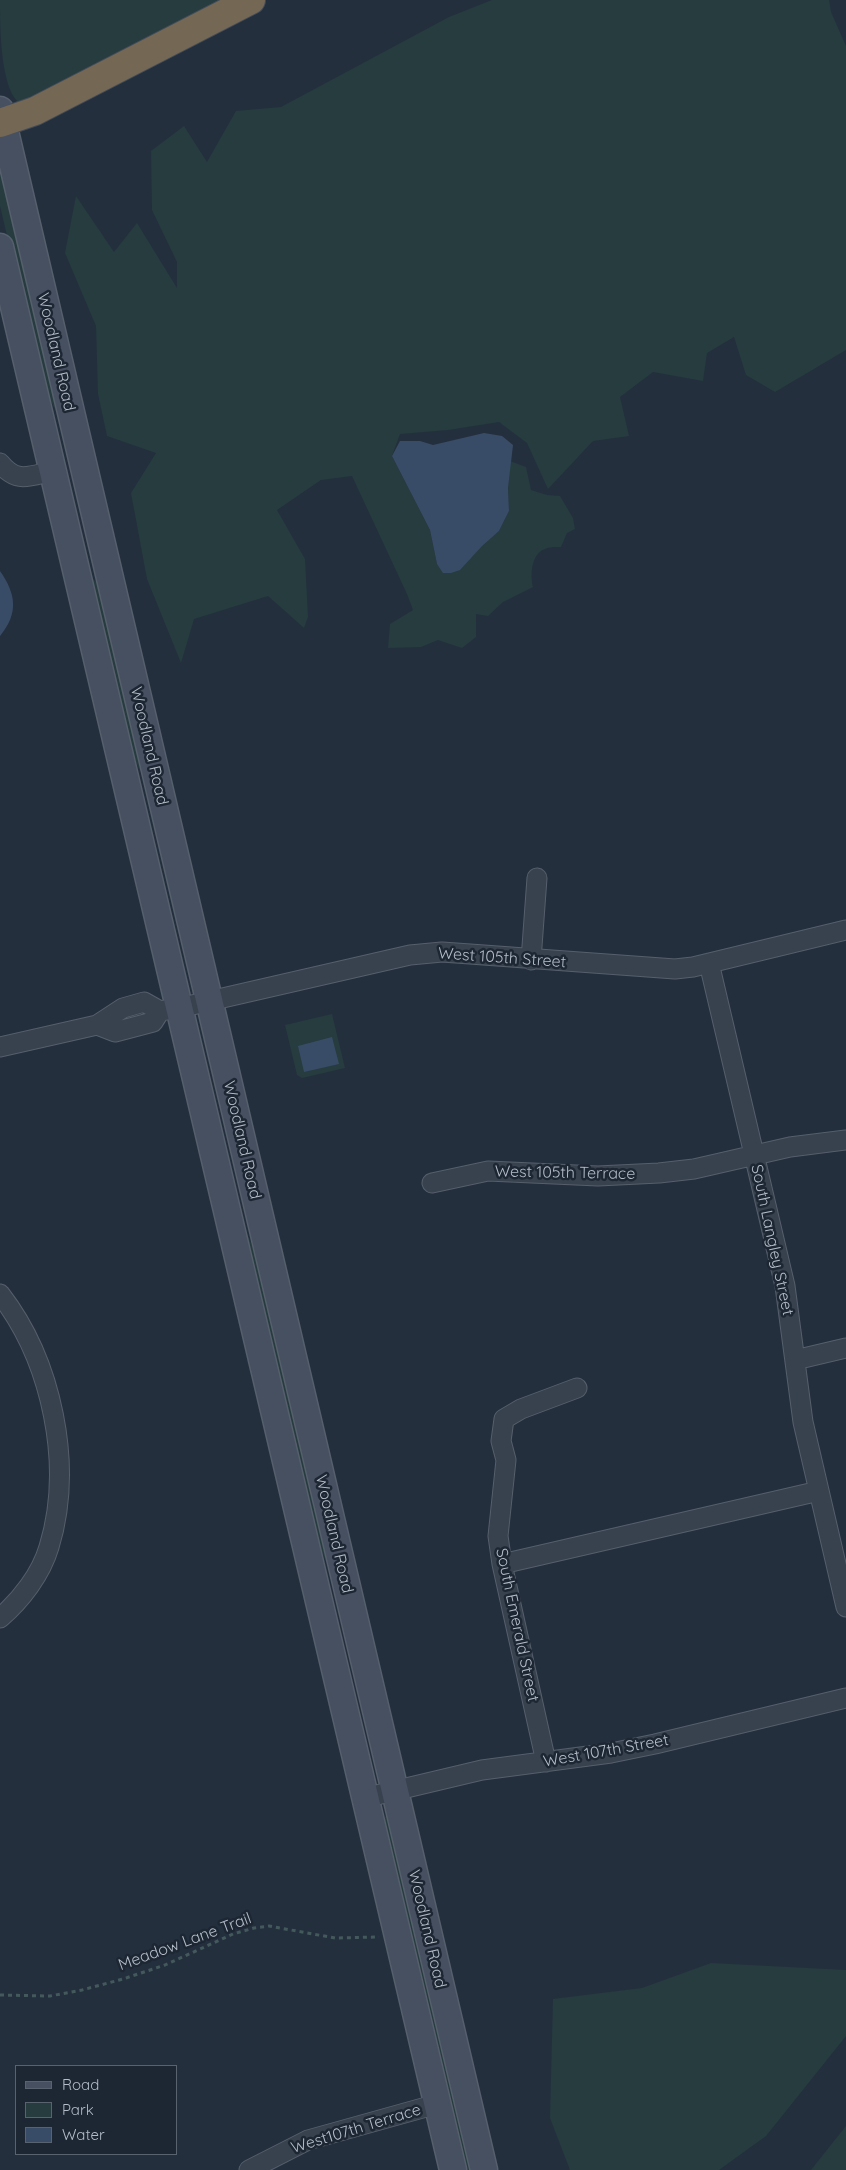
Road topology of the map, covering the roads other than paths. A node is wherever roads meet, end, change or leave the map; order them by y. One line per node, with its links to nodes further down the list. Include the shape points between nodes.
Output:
1 (252, 0): 2 (highway, via 44,107)
2 (1, 119): 7 (main road, Woodland Road)
3 (0, 246): 5 (main road, Woodland Road)
4 (0, 463): 5 (street, via 9,474 17,477)
5 (52, 470): 6 (main road, Woodland Road)
6 (64, 520): 7 (main road); 13 (main road, Woodland Road)
7 (104, 556): 12 (main road, Woodland Road)
8 (537, 878): 10 (street)
9 (846, 930): 11 (street, West 105th Street)
10 (531, 960): 11 (street, West 105th Street, via 675,970); 12 (street, West 105th Street, via 442,952 410,955)
11 (708, 963): 16 (street, South Langley Street)
12 (209, 1000): 13 (street, West 105th Street); 28 (main road, Woodland Road)
13 (169, 1009): 14 (street, via 144,1002 123,1008 98,1025); 29 (main road, Woodland Road)
14 (0, 1047)
15 (846, 1140): 16 (street, West 105th Terrace)
16 (754, 1154): 17 (street, West 105th Terrace, via 694,1169 659,1173 598,1176 488,1171); 20 (street, South Langley Street, via 786,1286)
17 (432, 1182)
18 (0, 1294): 25 (street, via 26,1333 39,1361 52,1409 58,1476 56,1512 45,1556 25,1592)
19 (846, 1348): 20 (street)
20 (795, 1360): 22 (street, South Langley Street, via 803,1422)
21 (577, 1388): 23 (street, South Emerald Street, via 520,1408 504,1419 501,1441 506,1460 498,1536)
22 (819, 1491): 23 (street); 24 (street, South Langley Street)
23 (502, 1564): 27 (street, South Emerald Street)
24 (846, 1607)
25 (0, 1618)
26 (846, 1698): 27 (street, West 107th Street, via 655,1744)
27 (546, 1762): 28 (street, West 107th Street, via 482,1770)
28 (394, 1791): 29 (street, West 107th Street); 33 (main road, Woodland Road)
29 (364, 1798): 30 (main road, Woodland Road)
30 (437, 2104): 31 (street, West107th Terrace, via 308,2140); 32 (main road, Woodland Road)
31 (248, 2170)
32 (453, 2170)
33 (484, 2170)

